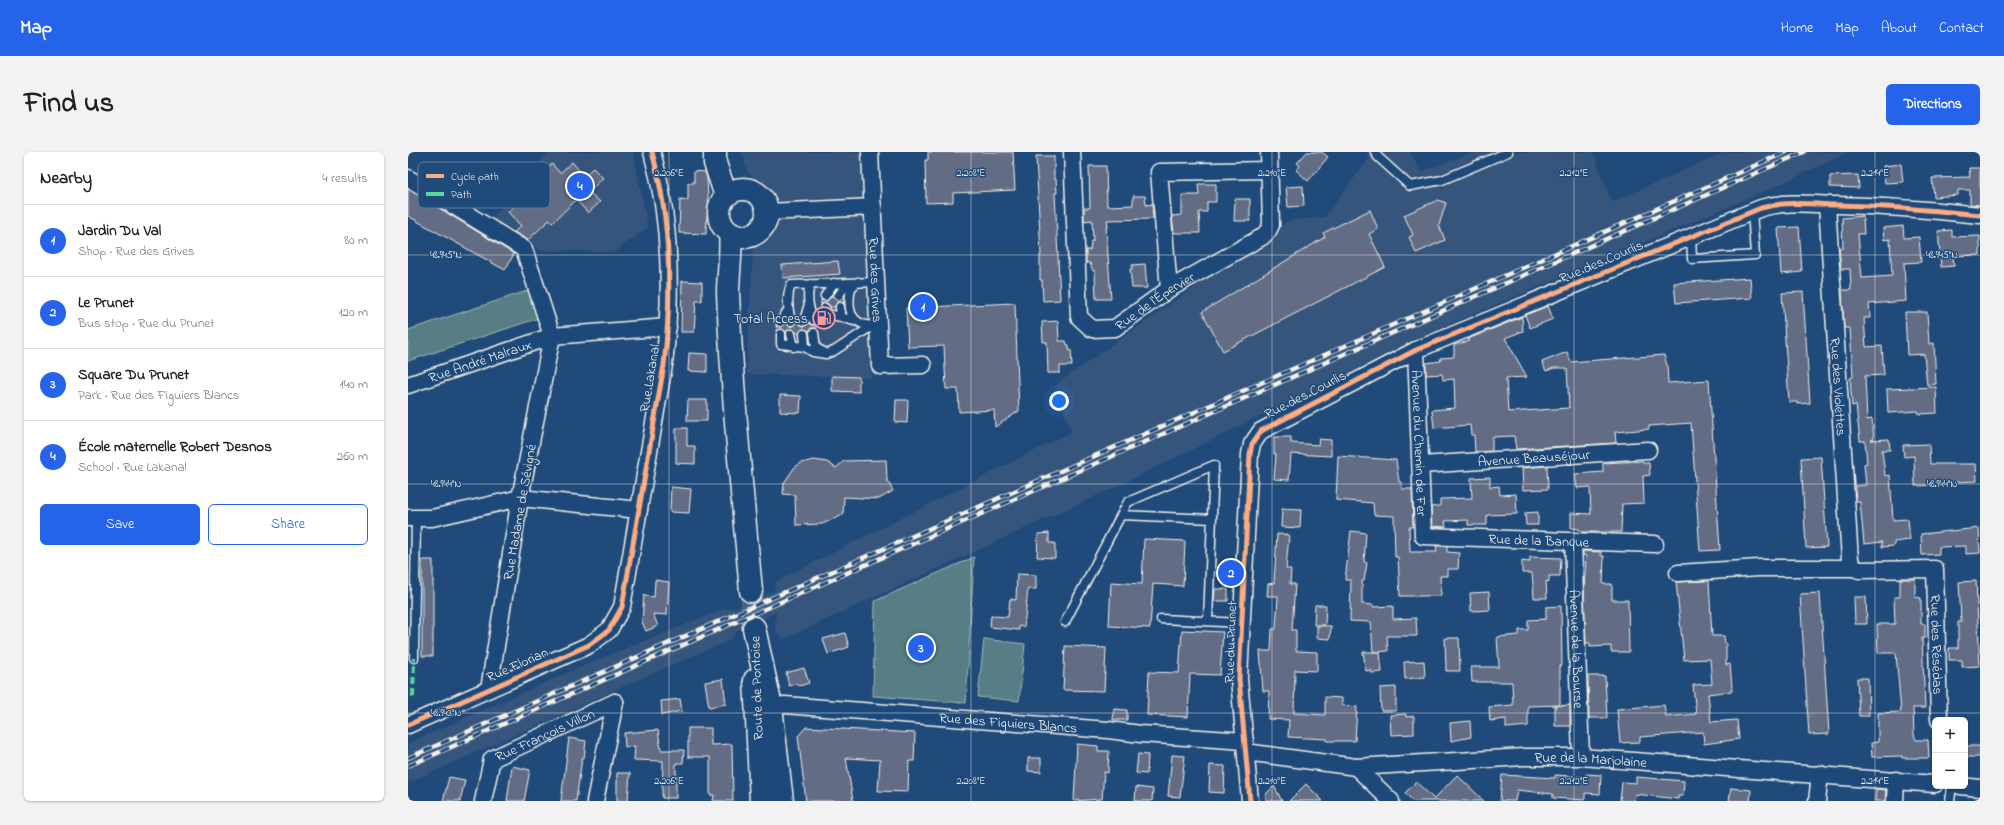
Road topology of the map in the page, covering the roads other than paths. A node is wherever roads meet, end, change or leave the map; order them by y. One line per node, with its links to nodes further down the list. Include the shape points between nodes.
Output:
1 (652, 152): 41 (street, Rue Lakanal, via 660,180 668,254)
2 (715, 152): 12 (main road, via 715,163)
3 (725, 152): 12 (main road)
4 (870, 152): 14 (street, Rue des Grives)
5 (1072, 152): 27 (street, Rue de l'Épervier, via 1079,317 1092,329 1115,328)
6 (1269, 152): 9 (street)
7 (1375, 152): 8 (lane, via 1410,186 1442,180)
8 (1508, 152)
9 (1269, 170): 27 (street, Rue de l'Épervier, via 1271,225 1268,231 1262,237); 27 (street, via 1159,172)
10 (408, 178): 11 (street)
11 (418, 184)
12 (735, 193): 17 (main road, via 752,191 765,203); 19 (main road, via 721,205 719,215 722,225)
13 (1827, 204): 16 (street, Rue des Courlis, via 1777,204); 18 (street, Rue des Courlis, via 1901,207); 65 (street, Rue des Violettes, via 1850,560)
14 (873, 207): 17 (street); 23 (street, Rue des Grives)
15 (457, 208): 46 (street, via 524,249)
16 (1752, 211): 21 (street, Rue des Courlis); 21 (lane, via 1755,255 1692,259)
17 (767, 212): 20 (main road, via 766,222)
18 (1980, 215)
19 (730, 233): 20 (main road, via 740,237); 51 (main road, via 728,292)
20 (751, 236): 51 (main road, via 746,253)
21 (1691, 236): 49 (street, Rue des Courlis)
22 (858, 282): 23 (lane); 25 (lane); 37 (lane, via 851,288 850,294)
23 (876, 282): 40 (street, Rue des Grives)
24 (834, 283): 25 (lane); 26 (lane); 29 (lane)
25 (847, 283): 28 (lane)
26 (811, 284): 30 (lane, via 808,289); 33 (lane, via 791,285 788,293)
27 (1169, 289)
28 (839, 295)
29 (825, 296)
30 (808, 307): 35 (lane); 36 (lane)
31 (840, 307): 34 (lane)
32 (825, 308): 34 (lane, via 827,314)
33 (788, 310): 38 (lane); 39 (lane)
34 (841, 317): 37 (lane)
35 (813, 320)
36 (804, 321)
37 (854, 321): 40 (lane, via 862,325)
38 (780, 322)
39 (791, 322)
40 (875, 324): 50 (lane); 52 (street, Rue des Grives, via 880,366)
41 (668, 327): 46 (street, Rue André Malraux); 58 (street, Rue Lakanal)
42 (814, 333): 50 (lane, via 816,348)
43 (781, 334): 47 (lane, via 781,344)
44 (792, 334): 47 (lane)
45 (804, 334): 48 (lane)
46 (552, 336): 53 (street, Rue André Malraux); 57 (street, Rue Madame de Sévigné)
47 (794, 347): 48 (lane)
48 (805, 347): 50 (lane, via 813,352)
49 (1416, 350): 54 (street, Rue des Courlis, via 1266,427); 56 (street, Avenue du Chemin de Fer)
50 (826, 354)
51 (733, 360): 67 (main road, via 738,450)
52 (923, 365)
53 (408, 385)
54 (1255, 437): 72 (street, Rue du Prunet, via 1250,454)
55 (1648, 450): 56 (street, Avenue Beauséjour)
56 (1421, 465): 62 (street, Avenue du Chemin de Fer)
57 (520, 498): 58 (street); 60 (street, via 432,518); 74 (street, Rue Madame de Sévigné)
58 (639, 510): 68 (street, Rue Lakanal)
59 (1121, 515): 61 (lane); 61 (lane, via 1128,502 1214,465); 71 (lane)
60 (412, 518): 73 (lane)
61 (1212, 519): 70 (lane)
62 (1423, 536): 63 (street, Rue de la Banque)
63 (1573, 541): 64 (street, Rue de la Banque); 79 (street, Avenue de la Bourse)
64 (1655, 544)
65 (1854, 568): 66 (street, via 1759,568); 76 (street, Rue des Résédas, via 1934,569)
66 (1678, 574)
67 (751, 591)
68 (622, 607): 74 (street, Rue Florian, via 609,630 588,645)
69 (1162, 619): 70 (lane)
70 (1208, 621): 72 (lane)
71 (1064, 622)
72 (1242, 623): 78 (street, Rue du Prunet, via 1239,680)
73 (414, 658)
74 (489, 689): 77 (street, Rue Florian)
75 (771, 707): 78 (street, Rue des Figuiers Blancs, via 785,705 1108,730); 89 (main road, Route de Pontoise, via 754,628); 90 (main road, Route de Pontoise)
76 (1939, 717)
77 (408, 725)
78 (1245, 747): 80 (street, Rue de la Marjolaine); 91 (street, Rue du Prunet)
79 (1581, 757): 80 (street, Rue de la Marjolaine, via 1524,757); 81 (street, Rue de la Marjolaine)
80 (1356, 767): 92 (street)
81 (1820, 774): 82 (street, Rue de la Marjolaine); 93 (street)
82 (1896, 780): 83 (street, Rue de la Marjolaine); 94 (street)
83 (1932, 784)
84 (1968, 787): 85 (street)
85 (1980, 788)
86 (1952, 789): 95 (lane)
87 (483, 801): 88 (street, Rue François Villon, via 492,759 615,702)
88 (595, 801)
89 (761, 801)
90 (782, 801)
91 (1250, 801)
92 (1391, 801)
93 (1818, 801)
94 (1895, 801)
95 (1950, 801)

